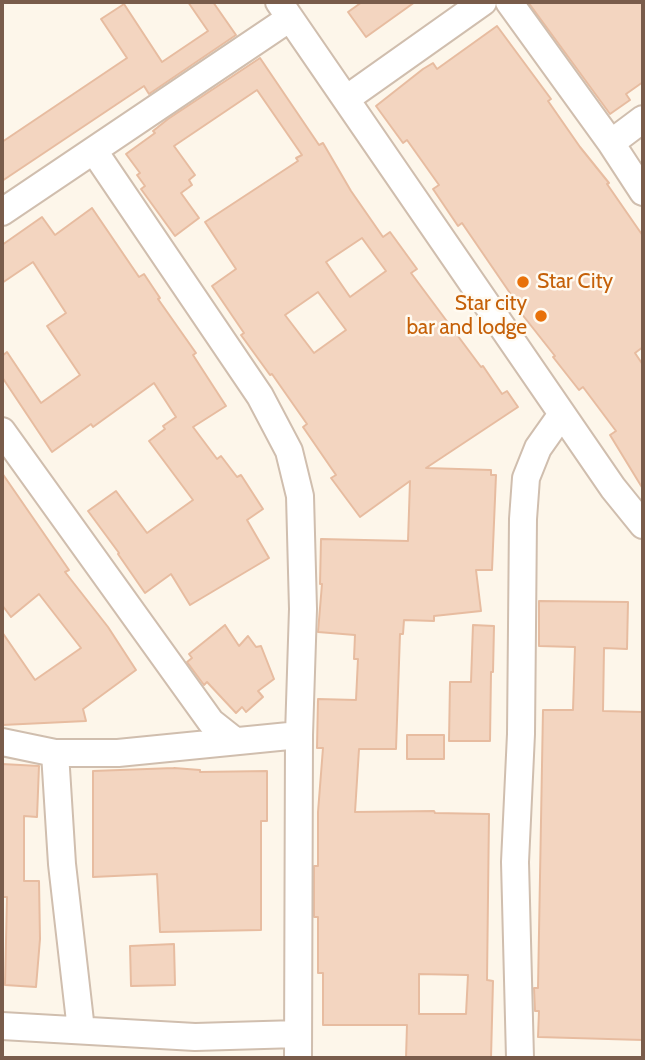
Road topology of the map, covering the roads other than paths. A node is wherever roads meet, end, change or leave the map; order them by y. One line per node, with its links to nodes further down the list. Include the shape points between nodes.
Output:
1 (483, 2): 4 (street)
2 (509, 2): 6 (street)
3 (285, 10): 4 (street); 7 (street)
4 (346, 99): 10 (street)
5 (643, 119): 6 (street)
6 (611, 143): 8 (street)
7 (93, 151): 9 (street); 13 (street, via 260,396 289,451 300,496)
8 (643, 192)
9 (2, 212)
10 (562, 414): 12 (street); 20 (street, via 538,448 526,478 515,862)
11 (2, 431): 14 (street, via 211,722)
12 (643, 525)
13 (299, 735): 14 (street); 19 (street)
14 (235, 741): 16 (street, via 118,753)
15 (2, 742): 16 (street)
16 (55, 753): 18 (street)
17 (2, 1026): 18 (street)
18 (81, 1030): 19 (street)
19 (298, 1046)
20 (520, 1058)

